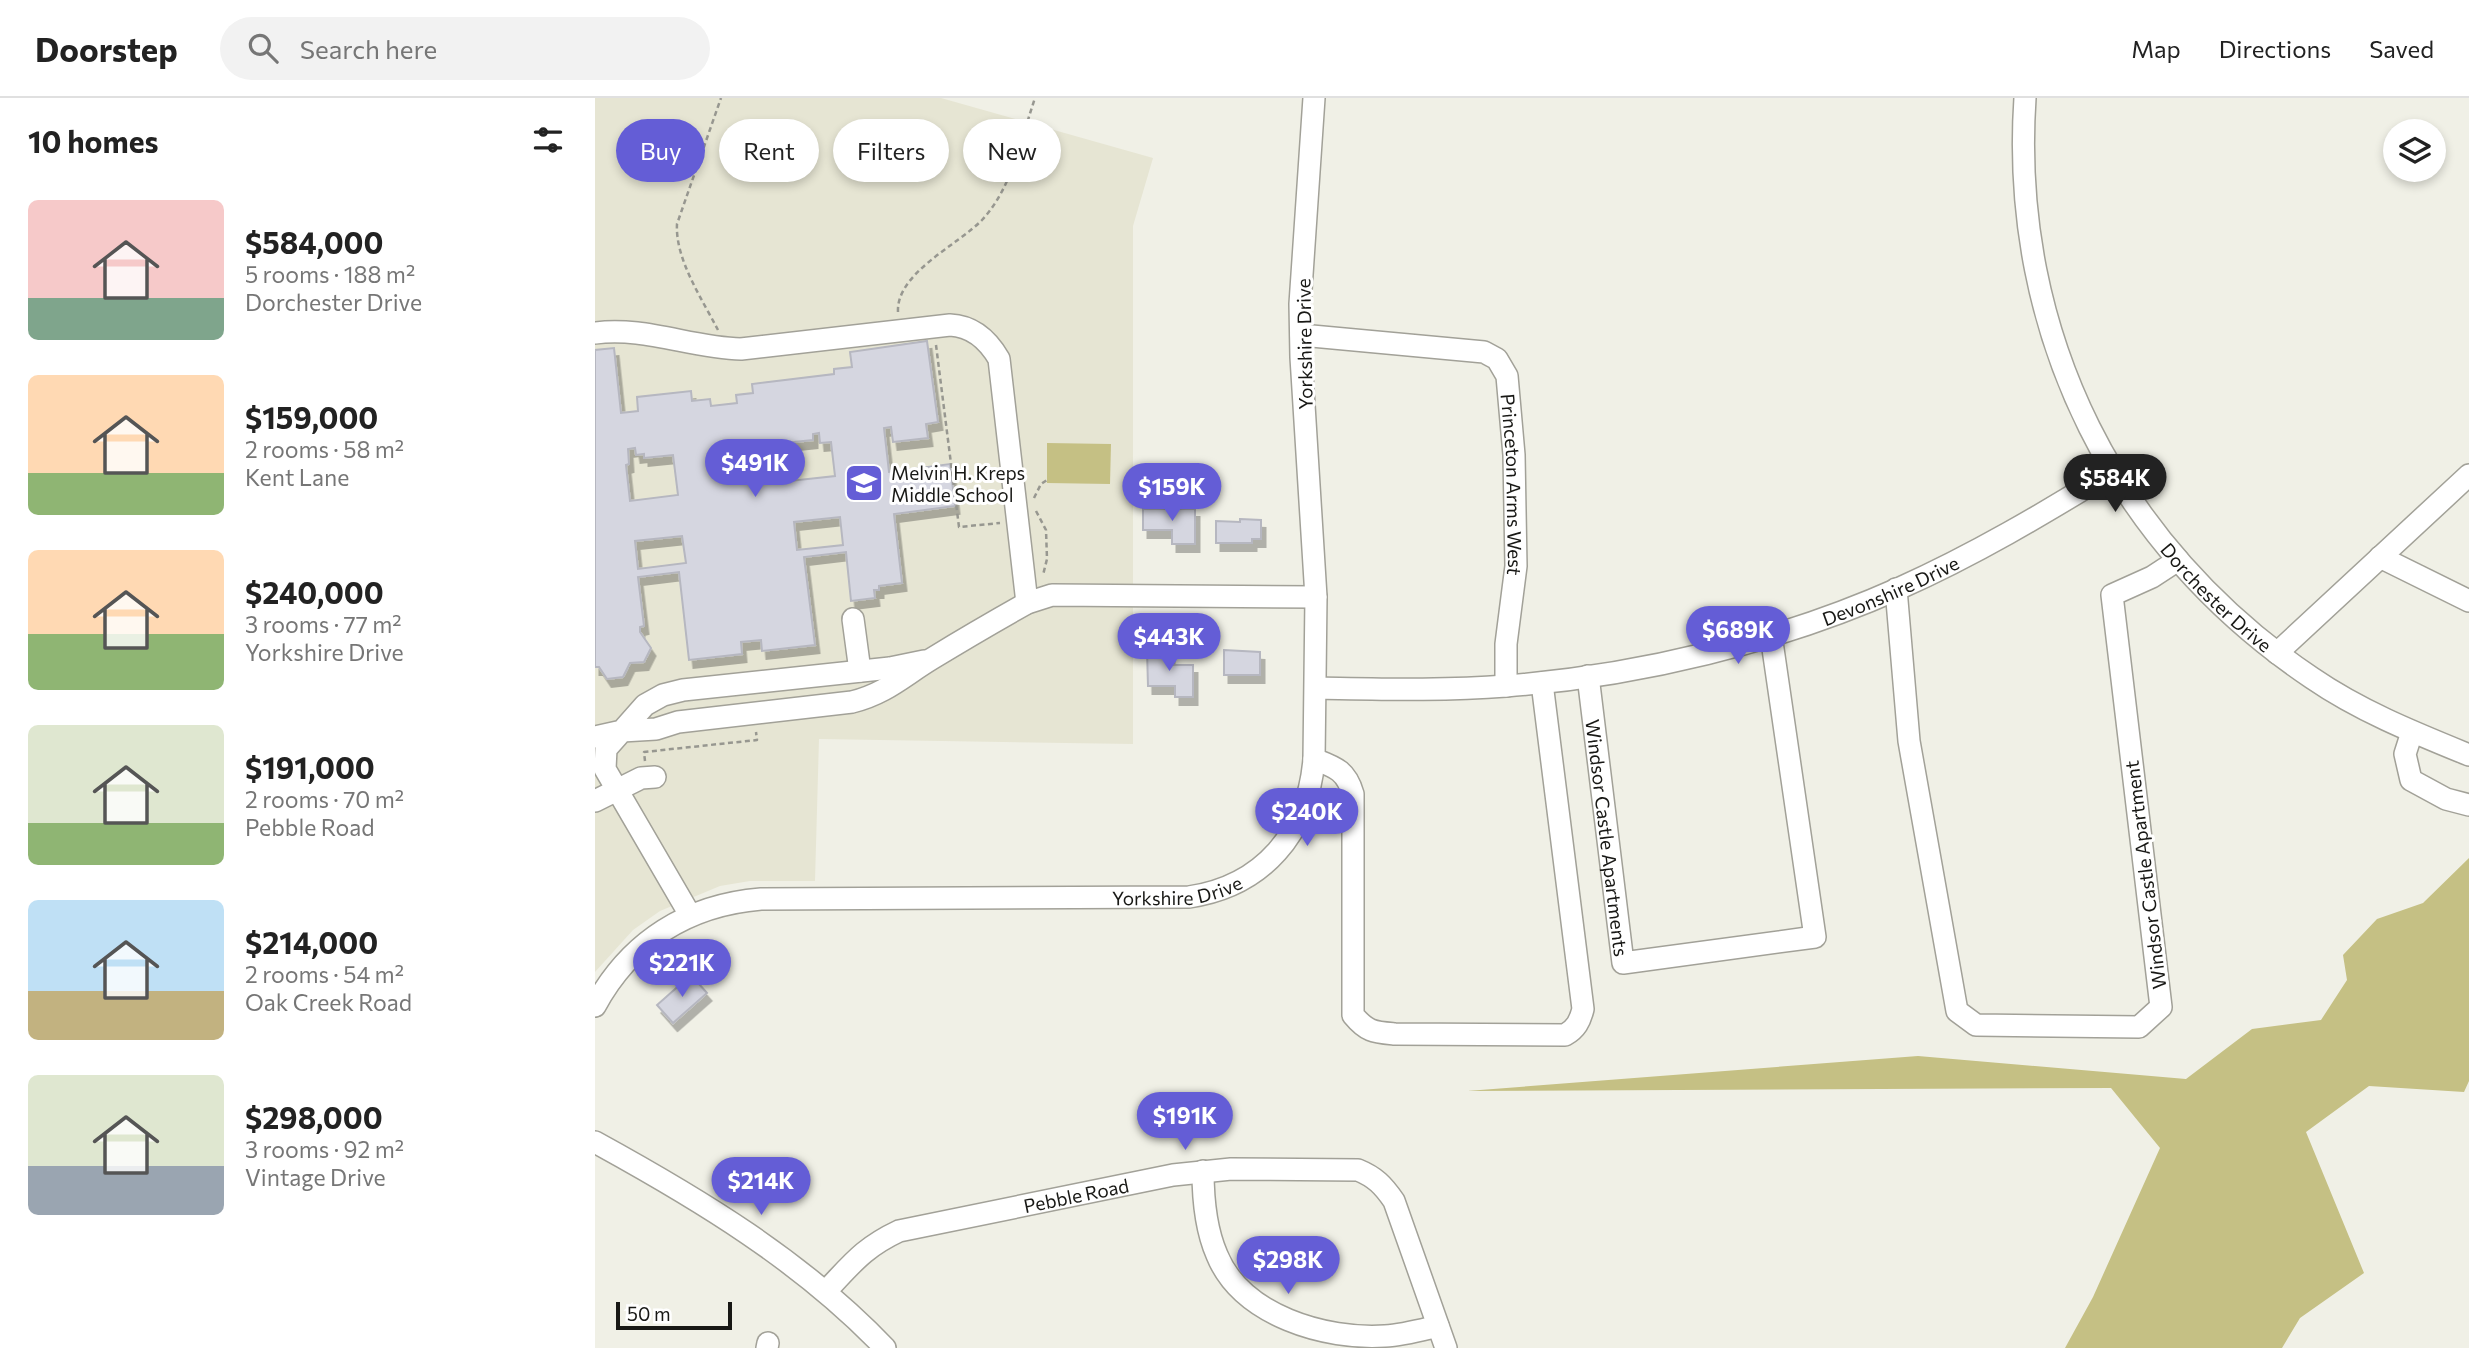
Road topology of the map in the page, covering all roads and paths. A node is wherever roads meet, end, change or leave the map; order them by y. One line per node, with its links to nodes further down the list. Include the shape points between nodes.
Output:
1 (721, 98): 7 (path, via 677,224 676,239)
2 (1035, 98): 5 (path, via 996,202 969,232 914,276 902,291)
3 (1314, 98): 8 (street, Yorkshire Drive)
4 (2025, 98): 10 (street, Dorchester Drive, via 2026,204 2040,294 2070,384)
5 (899, 320)
6 (595, 333): 20 (street, via 627,332 741,349 964,326 992,347 999,359)
7 (720, 333)
8 (1301, 335): 18 (street, Yorkshire Drive); 28 (street, Princeton Arms West, via 1484,352 1497,359 1507,376 1516,566)
9 (935, 339): 13 (path, via 959,527)
10 (2113, 471): 15 (street, Dorchester Drive); 17 (street, Devonshire Drive, via 1982,548)
11 (2469, 475): 14 (street)
12 (1047, 480): 16 (path, via 1034,499 1046,530)
13 (1005, 525)
14 (2380, 557): 19 (street); 23 (street)
15 (2178, 560): 17 (street, Windsor Castle Apartment, via 2112,595 2161,1007 2139,1027 1976,1026 1957,1011 1909,741); 23 (street, Dorchester Drive, via 2225,610)
16 (1043, 579)
17 (1896, 589): 22 (street, Devonshire Drive)
18 (1316, 597): 20 (street, via 1052,596); 29 (street, Yorkshire Drive)
19 (2469, 601)
20 (1027, 603): 24 (street)
21 (853, 619): 25 (street)
22 (1771, 635): 26 (street, Devonshire Drive, via 1703,654); 26 (street, Windsor Castle Apartments, via 1815,937 1623,963)
23 (2277, 653): 32 (street, Dorchester Drive, via 2352,703)
24 (929, 660): 25 (street); 31 (street, via 882,691 852,702)
25 (860, 671): 31 (street, via 663,695 645,705)
26 (1588, 676): 27 (street, Devonshire Drive)
27 (1542, 683): 28 (street, Devonshire Drive); 35 (street, via 1583,1009 1573,1031 1565,1035 1395,1034 1369,1031 1360,1024 1353,1015 1353,794 1337,767)
28 (1506, 686): 29 (street, Devonshire Drive)
29 (1316, 688): 35 (street, Yorkshire Drive)
30 (756, 725): 36 (path, via 757,740 644,752)
31 (622, 731): 33 (street); 37 (street, via 606,749 605,769)
32 (2412, 732): 34 (street, Dorchester Drive); 39 (street, via 2405,754 2411,780 2446,799)
33 (595, 737)
34 (2469, 755)
35 (1314, 759): 40 (street, Yorkshire Drive, via 1306,805 1283,847 1248,877 1206,895 761,899 732,901)
36 (650, 772): 37 (street)
37 (618, 789): 38 (street); 40 (street)
38 (595, 801)
39 (2469, 805)
40 (690, 915): 41 (street, Yorkshire Drive, via 665,928 630,959)
41 (595, 1006)
42 (595, 1142): 44 (street, via 738,1226)
43 (1203, 1171): 44 (street, Pebble Road, via 899,1231 861,1254); 45 (street, Pebble Road, via 1358,1170 1373,1177 1394,1201); 45 (street, via 1217,1256 1252,1299 1296,1323 1346,1336 1386,1336)
44 (826, 1291): 46 (street)
45 (1438, 1326): 47 (street, Pebble Road)
46 (885, 1348)
47 (1446, 1348)

